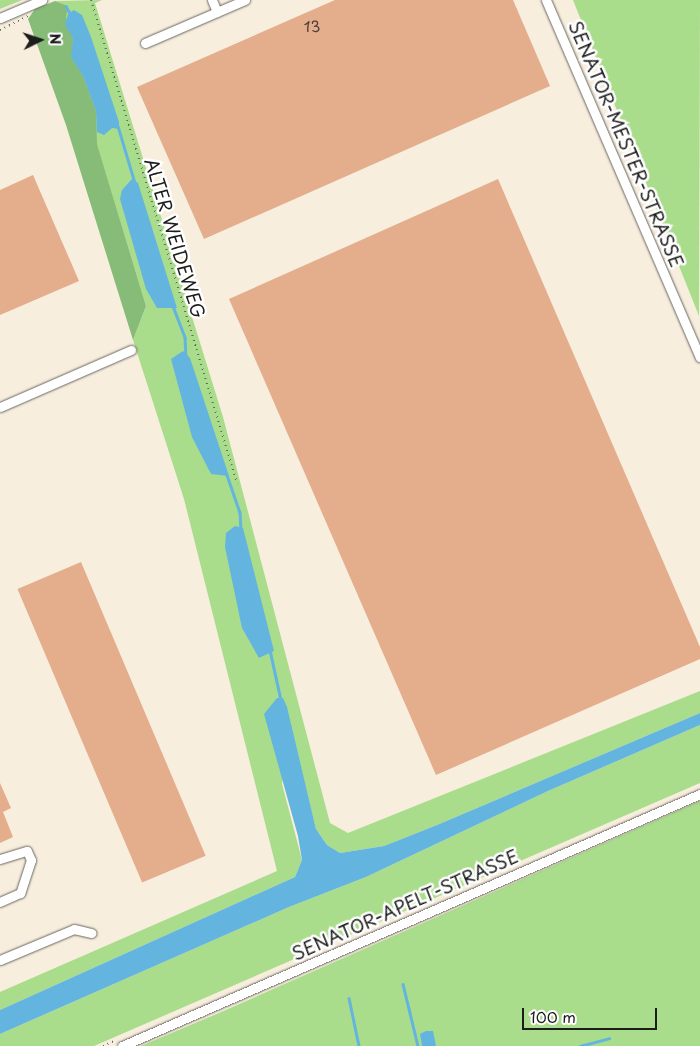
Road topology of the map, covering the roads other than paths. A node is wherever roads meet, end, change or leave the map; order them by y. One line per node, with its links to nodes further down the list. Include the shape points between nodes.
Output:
1 (42, 0): 6 (street)
2 (212, 0): 5 (street)
3 (245, 0): 5 (street)
4 (546, 0): 9 (street, SENATOR-MESTER-STRASSE)
5 (217, 12): 7 (street)
6 (0, 18)
7 (145, 43)
8 (131, 350): 10 (street)
9 (700, 357)
10 (0, 407)
11 (700, 794): 16 (street, SENATOR-APELT-STRASSE)
12 (0, 859): 13 (street, via 27,851 31,860 20,893)
13 (0, 902)
14 (92, 933): 15 (street, via 74,929)
15 (0, 960)
16 (122, 1046)

